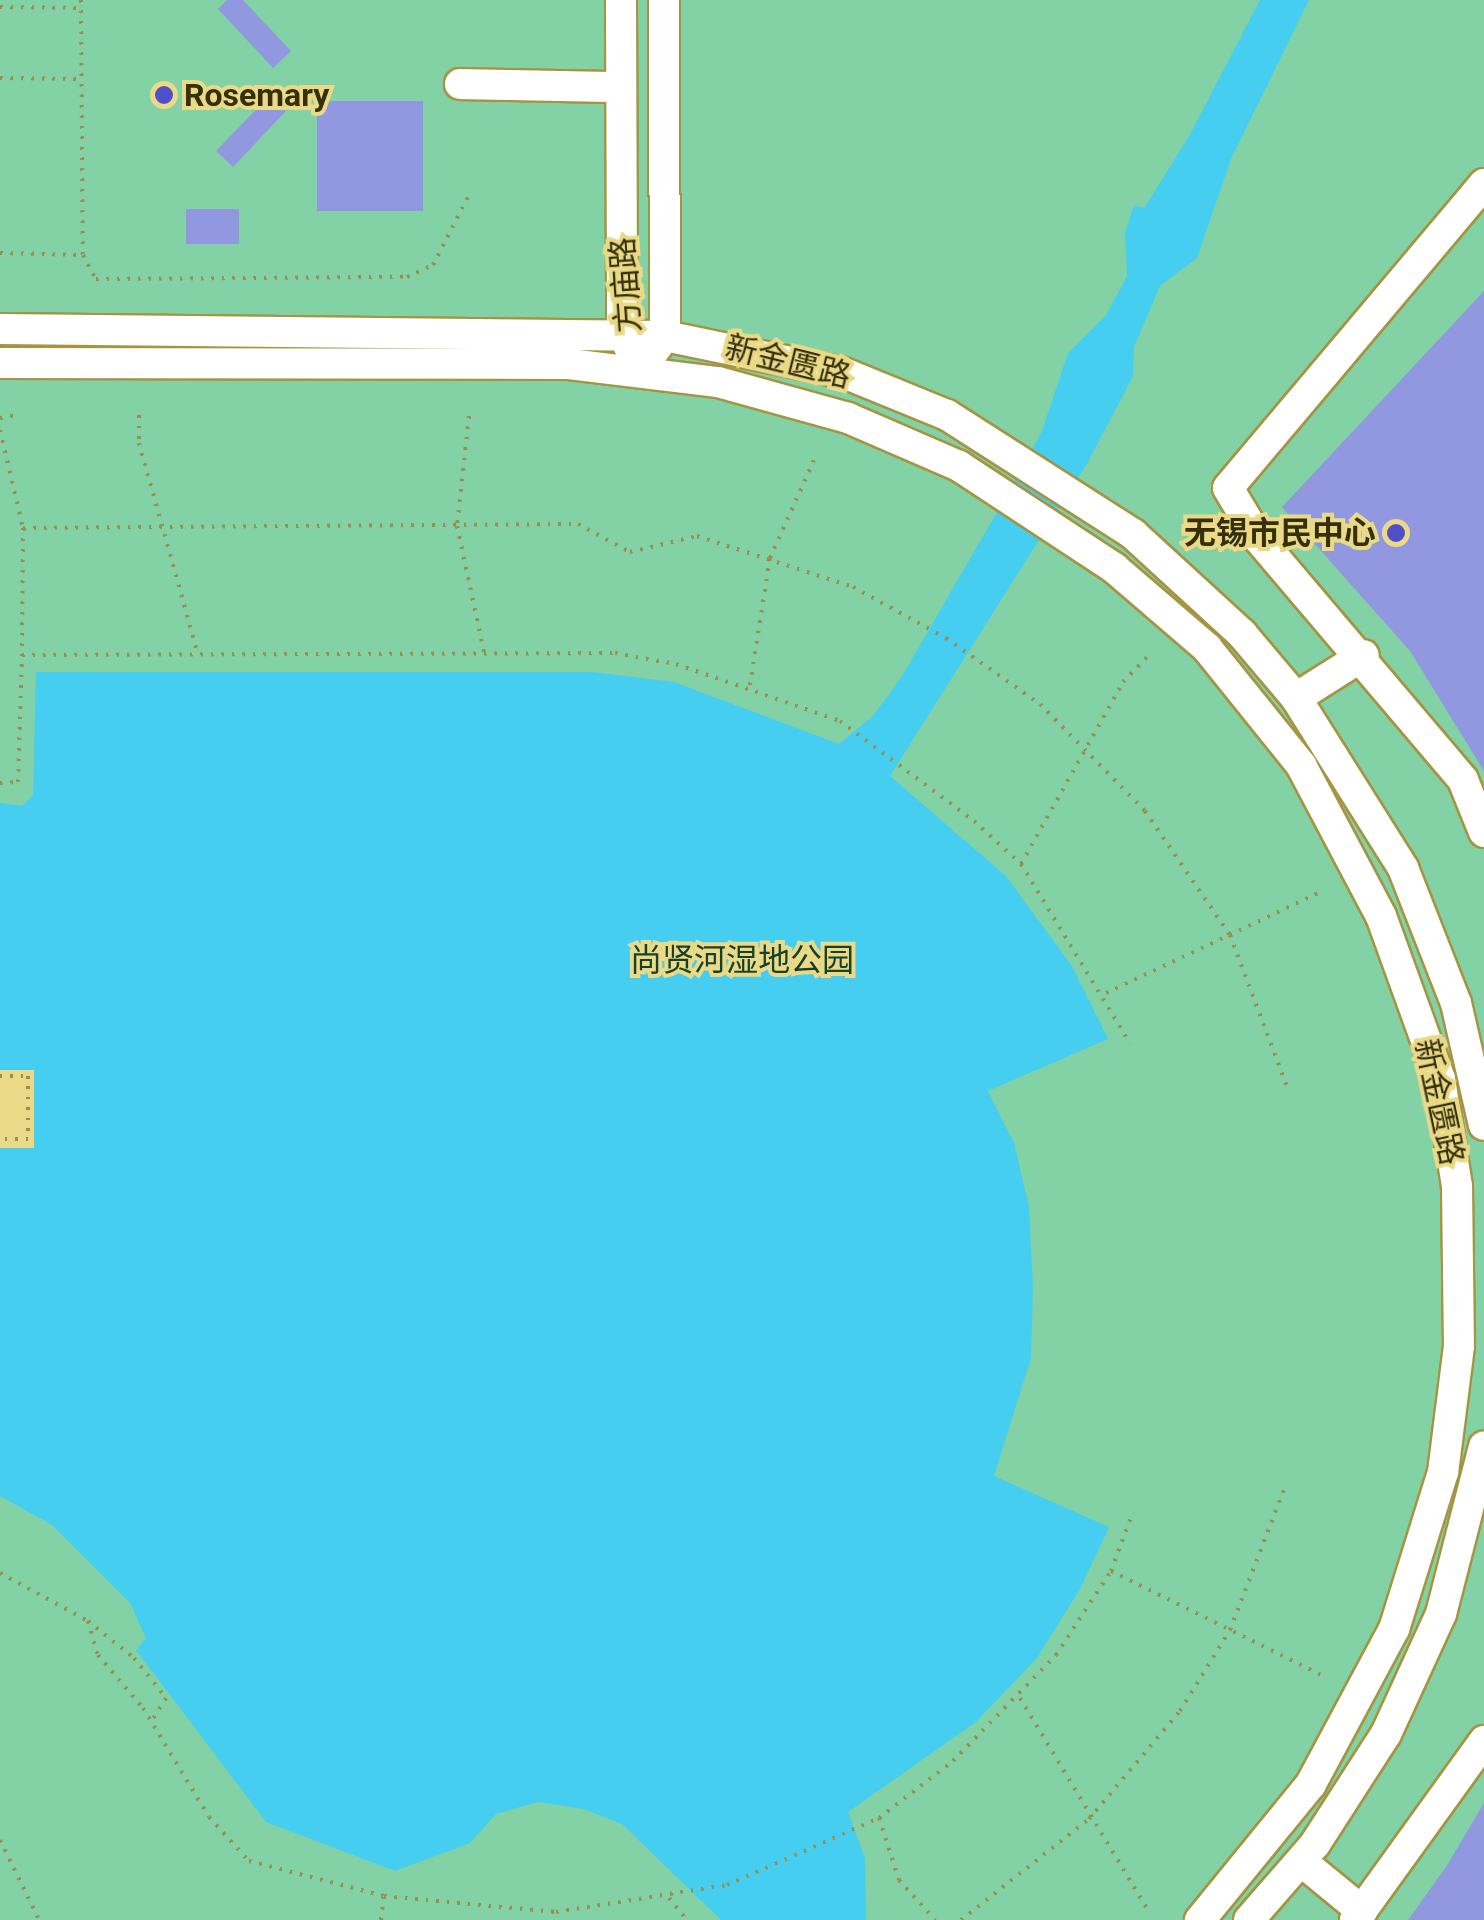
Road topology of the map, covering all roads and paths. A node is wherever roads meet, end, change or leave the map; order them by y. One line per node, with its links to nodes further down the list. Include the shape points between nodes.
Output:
1 (81, 0): 5 (path)
2 (621, 0): 9 (street, 方庙路)
3 (664, 0): 16 (street, 方庙路)
4 (0, 7): 5 (path)
5 (81, 8): 7 (path)
6 (0, 78): 7 (path)
7 (82, 78): 13 (path)
8 (460, 84): 9 (street)
9 (621, 86): 15 (street, 方庙路)
10 (1484, 184): 33 (street, via 1228,488 1258,538)
11 (470, 193): 13 (path, via 433,264 407,276 96,279)
12 (0, 253): 13 (path)
13 (84, 255)
14 (0, 329): 15 (street, 新金匮路)
15 (622, 334): 16 (street, 新金匮路); 18 (street, 方庙路)
16 (665, 336): 18 (street, 方庙路); 35 (street, 新金匮路, via 844,373 947,414 1074,492 1181,575)
17 (0, 363): 18 (street, 新金匮路)
18 (642, 370): 41 (street, 新金匮路, via 848,418 1056,524 1207,648 1301,765)
19 (16, 414): 22 (path)
20 (139, 415): 25 (path, via 139,444)
21 (469, 416): 26 (path)
22 (0, 418)
23 (0, 430): 27 (path)
24 (814, 460): 28 (path)
25 (162, 526): 26 (path); 27 (path); 31 (path)
26 (457, 526): 28 (path, via 578,524 630,552 696,536); 29 (path)
27 (24, 528): 30 (path)
28 (770, 558): 34 (path); 36 (path, via 918,621)
29 (484, 652): 31 (path); 34 (path, via 615,653)
30 (22, 654): 31 (path); 37 (path, via 18,782)
31 (198, 654)
32 (1149, 655): 36 (path, via 1123,682)
33 (1364, 655): 35 (street); 38 (street, via 1464,780)
34 (750, 685): 40 (path, via 840,721)
35 (1296, 698): 39 (street, 新金匮路)
36 (1091, 750): 40 (path); 45 (path, via 1146,810)
37 (0, 783)
38 (1484, 832)
39 (1388, 841): 41 (street, via 1380,862); 43 (street, 新金匮路)
40 (1021, 864): 46 (path)
41 (1355, 864): 44 (street, 新金匮路)
42 (1323, 891): 45 (path)
43 (1416, 898): 44 (street, via 1394,890); 50 (street, 新金匮路, via 1456,1003)
44 (1382, 916): 57 (street, 新金匮路, via 1440,1079 1463,1283 1452,1419)
45 (1230, 935): 46 (path); 49 (path)
46 (1106, 993): 47 (path)
47 (1130, 1043)
48 (0, 1076): 51 (path, via 28,1076 28,1139)
49 (1288, 1089)
50 (1484, 1125)
51 (0, 1139)
52 (1484, 1446): 58 (street)
53 (1284, 1488): 60 (path)
54 (1133, 1512): 55 (path)
55 (1111, 1571): 60 (path); 64 (path)
56 (0, 1573): 59 (path)
57 (1411, 1590): 58 (street, via 1421,1618); 61 (street, 新金匮路)
58 (1444, 1603): 62 (street)
59 (88, 1622): 65 (path, via 98,1654); 65 (path, via 134,1658 166,1698)
60 (1230, 1630): 63 (path); 68 (path, via 1180,1712)
61 (1381, 1657): 62 (street, via 1408,1648); 80 (street, 新金匮路, via 1311,1784)
62 (1417, 1671): 70 (street, via 1386,1734)
63 (1323, 1676)
64 (1020, 1698): 67 (path); 68 (path)
65 (152, 1722): 71 (path, via 209,1817 249,1861)
66 (1484, 1741): 74 (street)
67 (879, 1818): 72 (path, via 809,1854); 78 (path, via 899,1880)
68 (1089, 1819): 73 (path); 79 (path)
69 (0, 1840): 75 (path)
70 (1301, 1862): 74 (street); 81 (street)
71 (384, 1896): 72 (path, via 556,1912); 76 (path)
72 (670, 1898): 77 (path)
73 (1148, 1910)
74 (1358, 1915)
75 (39, 1920)
76 (381, 1920)
77 (686, 1920)
78 (935, 1920)
79 (961, 1920)
80 (1200, 1920)
81 (1249, 1920)

